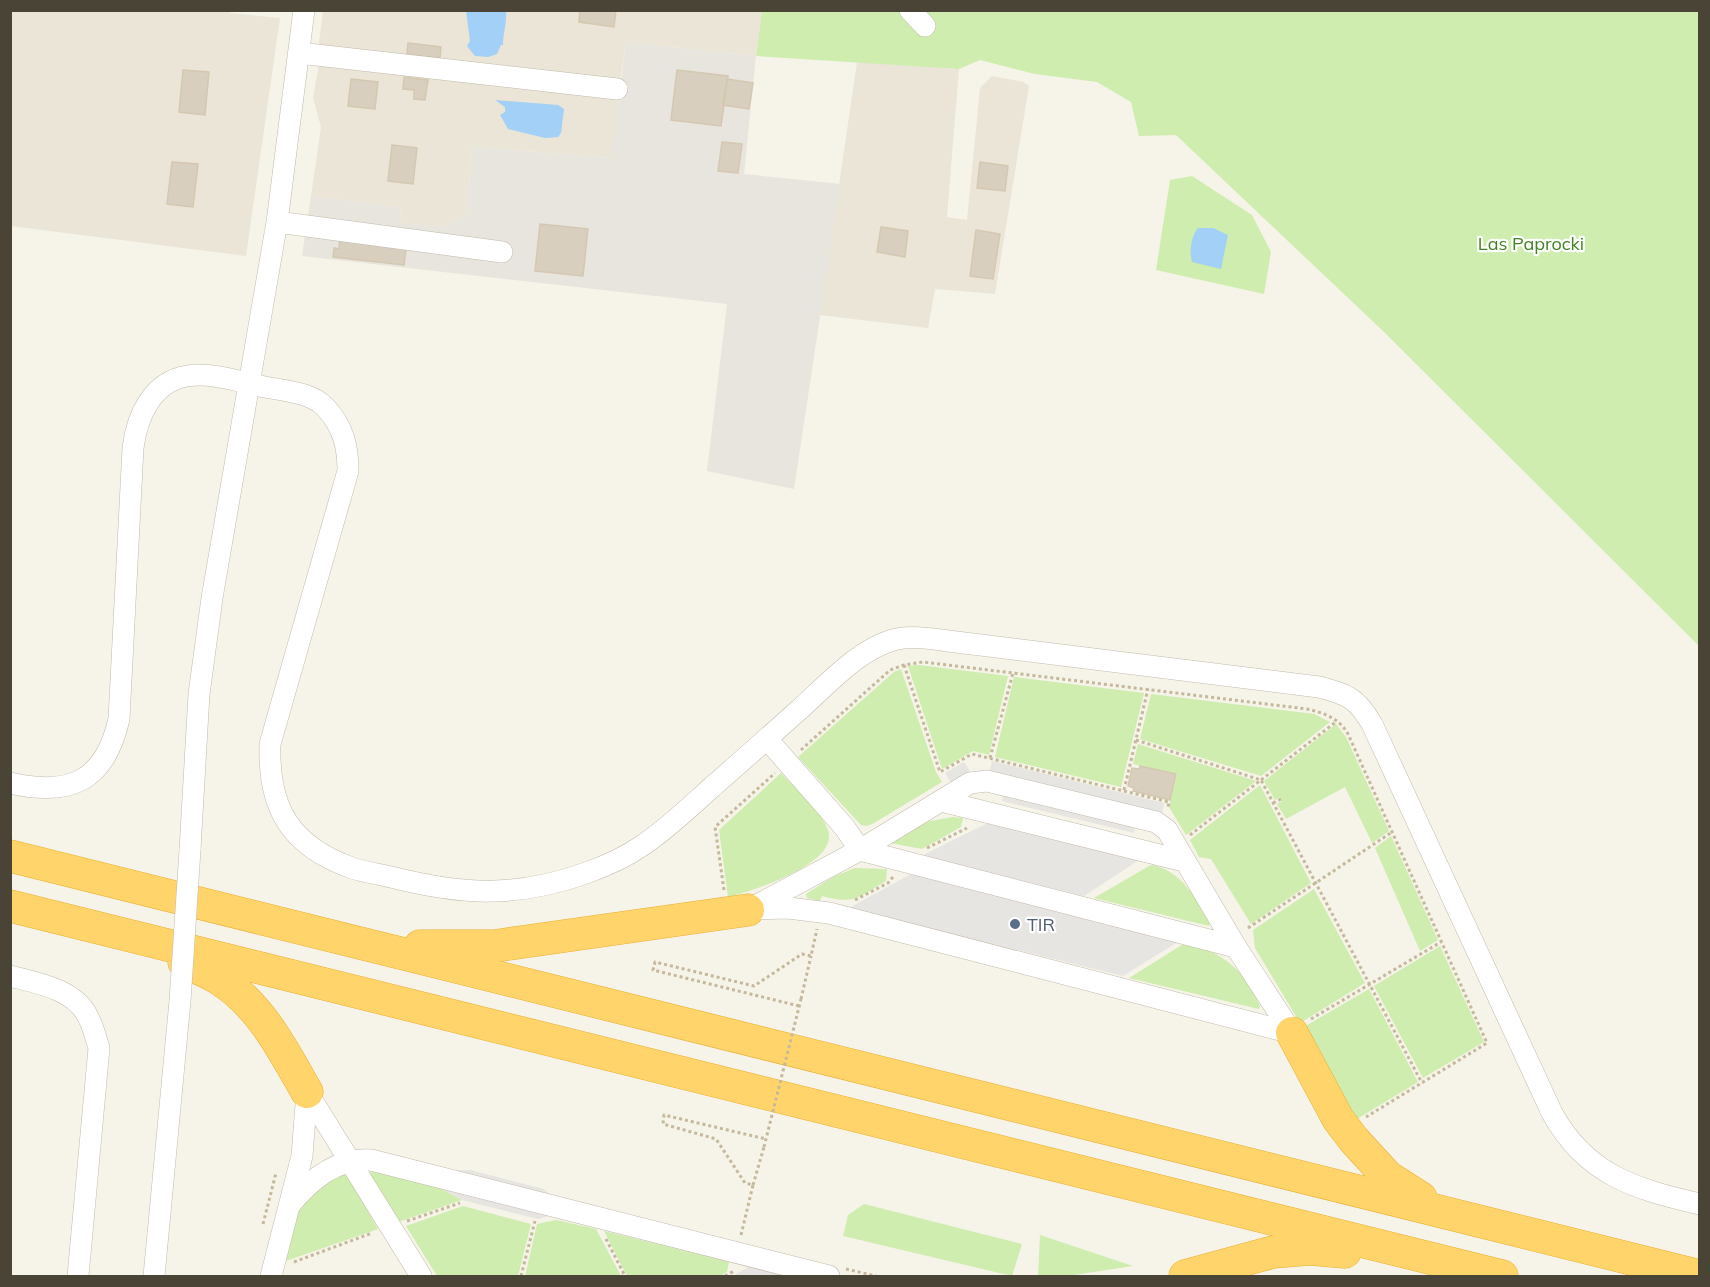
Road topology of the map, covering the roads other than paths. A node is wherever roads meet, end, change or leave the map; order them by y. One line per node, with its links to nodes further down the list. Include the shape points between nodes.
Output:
1 (304, 10): 4 (street)
2 (910, 10): 3 (street)
3 (925, 26)
4 (299, 53): 5 (street); 6 (street)
5 (617, 90)
6 (277, 222): 7 (street); 8 (street)
7 (502, 252)
8 (250, 384): 9 (street, via 316,400 335,420 347,445 348,471 270,744 271,784 280,810 295,833 320,853 359,870 461,891 503,892 541,887 606,866 642,846); 10 (street, via 188,376 171,382 143,409 133,448 115,740 93,773 76,783 57,788); 30 (street, bridge, via 199,694 180,1001)
9 (766, 739): 12 (street); 24 (street, via 858,658 901,638 1319,687 1346,694 1362,707 1372,723 1563,1134 1602,1171 1637,1187)
10 (10, 783)
11 (941, 801): 12 (street); 14 (street); 14 (street, via 970,783 987,781 1156,822 1167,830)
12 (860, 850): 15 (street); 19 (street)
13 (10, 856): 18 (highway)
14 (1184, 861): 19 (street)
15 (737, 905): 18 (highway, via 494,946); 21 (street, via 829,913)
16 (10, 906): 17 (highway)
17 (135, 937): 22 (highway, via 222,981 245,1000 262,1019); 27 (highway)
18 (363, 944): 26 (highway)
19 (1236, 947): 21 (street)
20 (10, 976): 29 (street, via 53,988 81,1006 99,1048)
21 (1300, 1027): 26 (highway, via 1338,1119 1354,1140 1388,1177)
22 (308, 1092): 23 (street); 25 (street, via 302,1156)
23 (349, 1161): 25 (street, via 315,1179); 31 (street); 32 (street, via 371,1160)
24 (1700, 1204)
25 (289, 1206): 28 (street)
26 (1442, 1211): 35 (highway)
27 (1447, 1263): 33 (highway, via 1310,1249 1273,1252); 34 (highway)
28 (277, 1272)
29 (78, 1276)
30 (154, 1276)
31 (421, 1276)
32 (829, 1276)
33 (1185, 1276)
34 (1502, 1276)
35 (1700, 1276)

